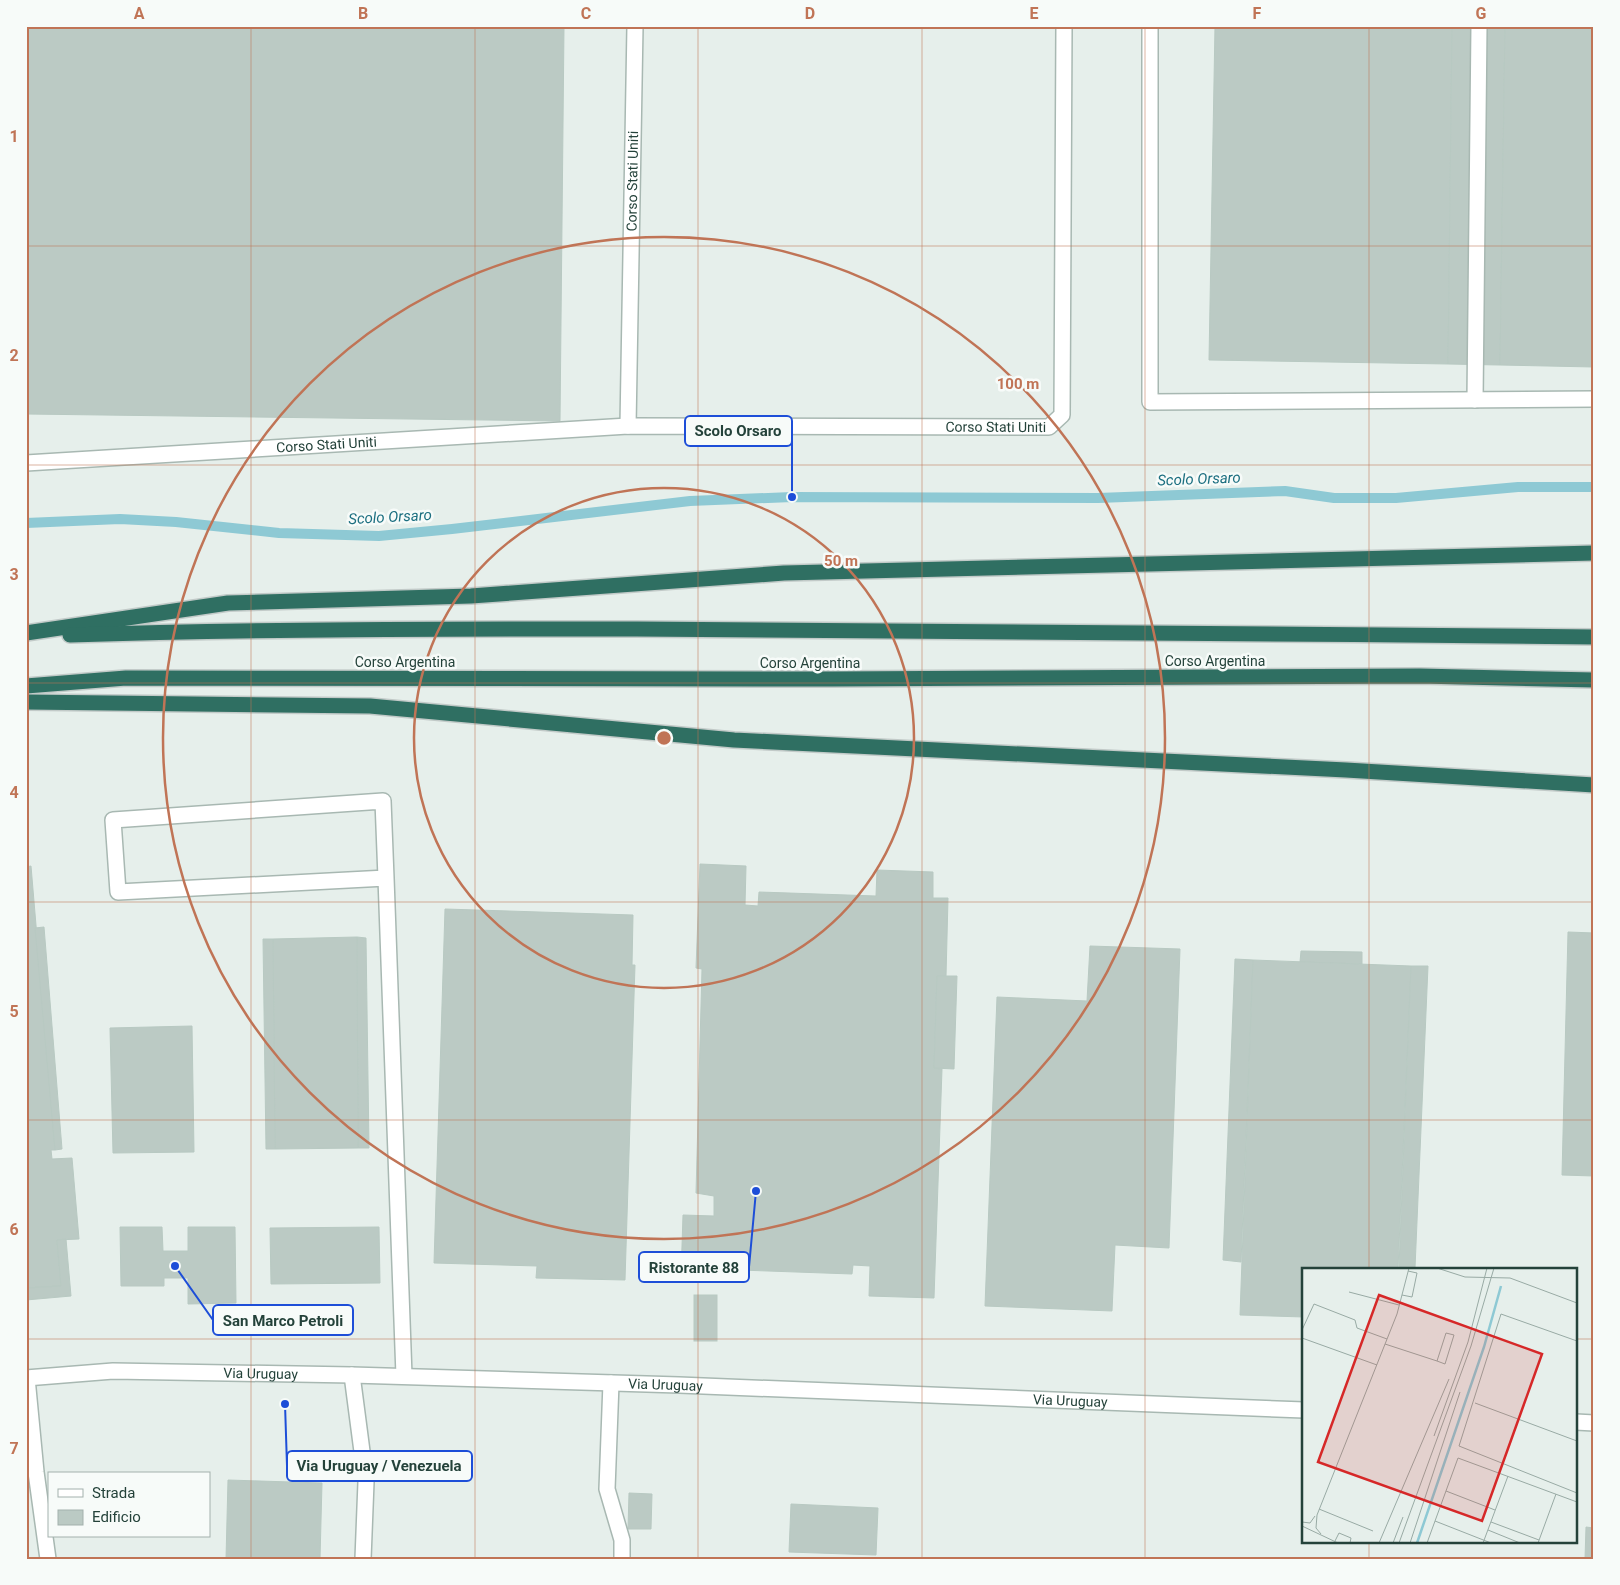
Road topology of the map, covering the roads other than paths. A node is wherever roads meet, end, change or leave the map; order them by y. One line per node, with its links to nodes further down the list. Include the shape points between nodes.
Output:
1 (635, 26): 7 (street, Corso Stati Uniti)
2 (1064, 26): 7 (street, Corso Stati Uniti, via 1062,415 1049,427)
3 (1150, 26): 6 (street, via 1150,402)
4 (1478, 26): 6 (street)
5 (1594, 399): 6 (street)
6 (1475, 400)
7 (628, 426): 8 (street, Corso Stati Uniti)
8 (26, 463)
9 (1594, 553): 10 (highway, via 784,573 471,596 228,603)
10 (26, 635): 11 (highway, Corso Argentina, via 808,629)
11 (1594, 637)
12 (1594, 680): 13 (highway, Corso Argentina, via 1420,676 126,678)
13 (26, 686)
14 (26, 702): 15 (highway, via 370,706 734,740)
15 (1594, 785)
16 (386, 878): 16 (street, via 383,801 113,820 118,892); 18 (street)
17 (352, 1375): 18 (street, Via Uruguay); 19 (street, Via Uruguay, via 113,1371); 25 (street, via 366,1482)
18 (404, 1376): 20 (street, Via Uruguay)
19 (27, 1378): 24 (street)
20 (611, 1383): 21 (street, Via Uruguay); 26 (street, via 608,1489 622,1540)
21 (1302, 1410)
22 (1578, 1422): 23 (street)
23 (1594, 1423)
24 (48, 1559)
25 (363, 1559)
26 (622, 1559)

